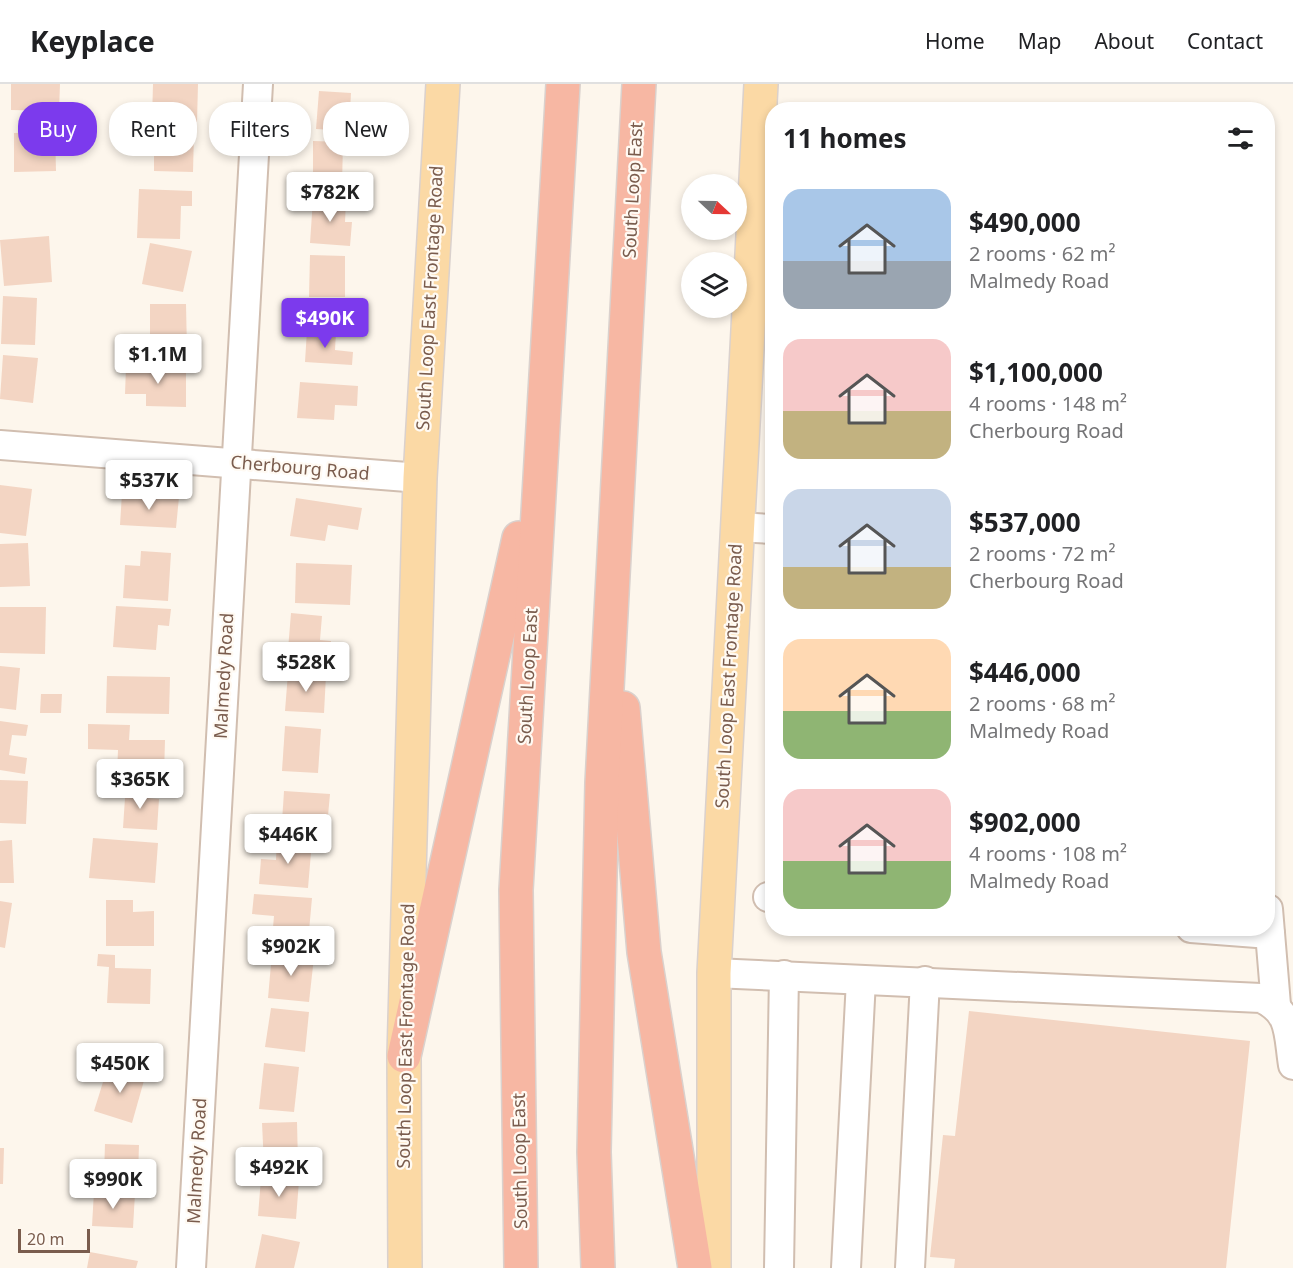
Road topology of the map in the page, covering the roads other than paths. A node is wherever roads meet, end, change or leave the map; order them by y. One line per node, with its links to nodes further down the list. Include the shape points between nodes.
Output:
1 (258, 84): 8 (street, Malmedy Road)
2 (443, 84): 9 (main road, South Loop East Frontage Road)
3 (563, 84): 6 (highway, South Loop East)
4 (639, 84): 12 (highway, South Loop East)
5 (761, 84): 10 (main road, South Loop East Frontage Road)
6 (541, 442): 19 (highway); 23 (highway, South Loop East, via 516,890)
7 (0, 446): 8 (street, Cherbourg Road)
8 (236, 462): 9 (street, Cherbourg Road); 21 (street, Malmedy Road)
9 (420, 478): 19 (main road, South Loop East Frontage Road)
10 (737, 527): 11 (street); 14 (main road, South Loop East Frontage Road)
11 (765, 529)
12 (611, 580): 24 (highway, South Loop East, via 594,1129); 25 (highway, via 644,952)
13 (1270, 936): 18 (street)
14 (714, 973): 15 (street); 26 (main road, South Loop East Frontage Road)
15 (784, 975): 16 (street); 27 (street)
16 (861, 980): 17 (street); 28 (street)
17 (925, 981): 18 (street, via 1261,998); 29 (street)
18 (1276, 1005): 20 (street, via 1285,1016)
19 (404, 1056): 22 (main road, South Loop East Frontage Road)
20 (1293, 1065)
21 (191, 1268)
22 (405, 1268)
23 (521, 1268)
24 (598, 1268)
25 (695, 1268)
26 (714, 1268)
27 (779, 1268)
28 (846, 1268)
29 (910, 1268)

